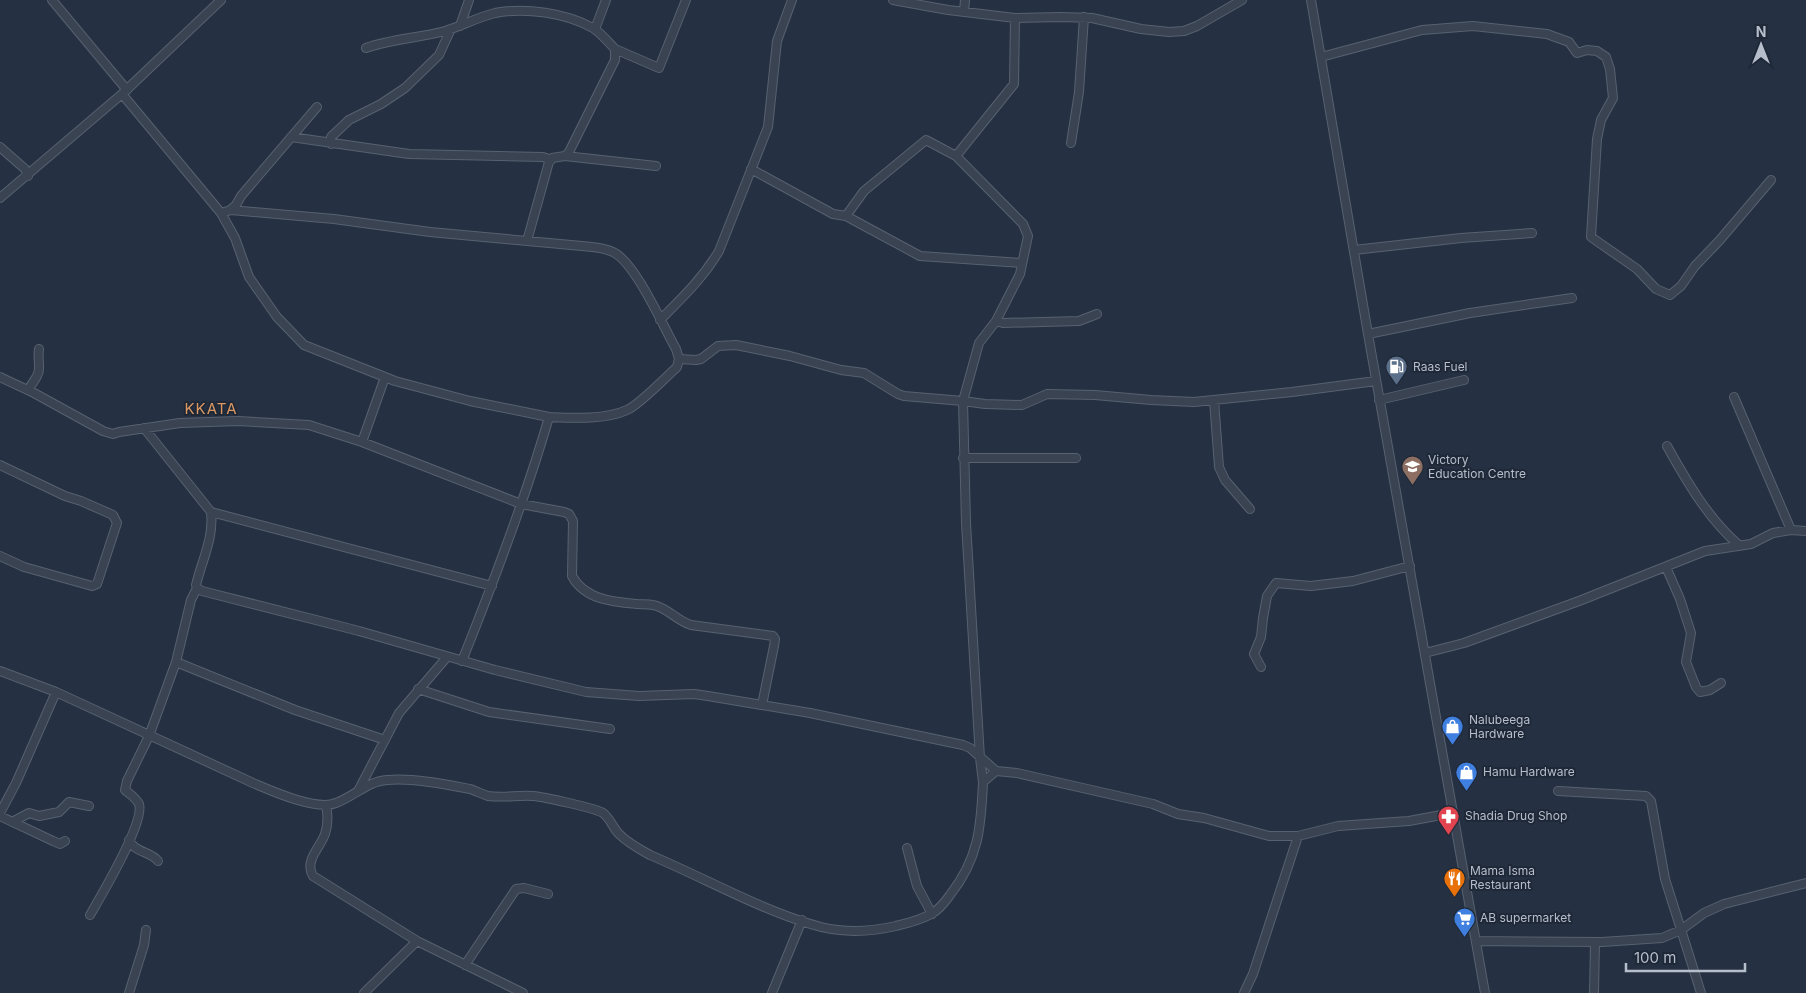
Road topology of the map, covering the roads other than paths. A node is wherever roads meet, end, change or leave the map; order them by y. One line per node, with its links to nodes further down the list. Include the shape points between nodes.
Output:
1 (52, 0): 20 (street)
2 (221, 0): 20 (street)
3 (469, 0): 14 (street)
4 (606, 0): 16 (street)
5 (686, 0): 18 (street, via 659,68)
6 (792, 0): 30 (street, via 778,41 768,127)
7 (893, 0): 11 (street)
8 (965, 0): 11 (street)
9 (1242, 0): 12 (street, via 1184,31 1154,31)
10 (1311, 0): 19 (street)
11 (964, 12): 13 (street)
12 (1084, 17): 13 (street); 23 (street)
13 (1015, 18): 27 (street, via 1014,84)
14 (460, 26): 15 (street); 16 (street, via 494,13 534,10)
15 (451, 29): 17 (street); 24 (street, via 439,55 405,88 349,120 331,136)
16 (594, 29): 18 (street)
17 (366, 48)
18 (615, 49): 26 (street, via 615,60 569,152)
19 (1321, 57): 32 (street, via 1422,30 1473,26 1547,34 1569,42 1577,53 1597,50 1606,57 1613,98 1601,120 1597,139 1591,237 1637,269 1656,289 1670,295); 39 (street)
20 (124, 92): 31 (street); 35 (street)
21 (317, 107): 22 (street)
22 (291, 137): 24 (street); 34 (street)
23 (1072, 143)
24 (331, 144): 28 (street, via 409,154 543,157)
25 (0, 148): 31 (street, via 25,169)
26 (564, 156): 28 (street); 29 (street)
27 (956, 156): 36 (street, via 926,140 864,191); 40 (street, via 1023,224 1028,236)
28 (551, 160): 38 (street)
29 (656, 166)
30 (751, 169): 36 (street, via 833,214); 43 (street, via 710,267)
31 (28, 176): 33 (street)
32 (1771, 180)
33 (0, 198)
34 (230, 210): 35 (street); 38 (street)
35 (221, 213): 48 (street, via 235,238 249,277 291,333 316,350)
36 (846, 216): 40 (street, via 920,256)
37 (1532, 233): 39 (street)
38 (527, 240): 43 (street, via 613,252 626,263)
39 (1354, 250): 45 (street)
40 (1022, 263): 44 (street, via 1020,274)
41 (1572, 298): 45 (street, via 1470,313)
42 (1097, 314): 44 (street, via 1079,321)
43 (660, 320): 47 (street)
44 (996, 321): 56 (street, via 979,343)
45 (1368, 334): 51 (street)
46 (39, 350): 52 (street, via 37,360 40,368)
47 (679, 359): 56 (street, via 701,359 718,346 736,345 841,370 859,371 904,396); 57 (street, via 677,367 628,410 581,418)
48 (385, 376): 57 (street, via 470,401); 59 (street)
49 (0, 377): 52 (street)
50 (1464, 380): 55 (street)
51 (1376, 381): 54 (street); 55 (street)
52 (28, 390): 58 (street, via 113,434)
53 (1734, 397): 67 (street)
54 (1214, 400): 56 (street, via 1194,402 1047,394 1022,405); 65 (street, via 1219,466 1225,480)
55 (1380, 400): 71 (street)
56 (962, 401): 61 (street)
57 (549, 417): 64 (street)
58 (144, 428): 59 (street, via 238,421 295,424 325,429); 66 (street)
59 (362, 442): 64 (street)
60 (1667, 446): 69 (street, via 1682,474 1719,525)
61 (964, 458): 62 (street); 88 (street)
62 (1076, 458)
63 (0, 466): 70 (street, via 113,515 117,523 97,584 92,586 24,567)
64 (521, 504): 73 (street); 84 (street, via 564,512 572,517 572,576 593,595 610,602 658,606 691,624 773,636 774,646)
65 (1250, 509)
66 (211, 512): 73 (street); 74 (street, via 210,541)
67 (1792, 530): 68 (street); 69 (street, via 1773,533)
68 (1806, 531)
69 (1740, 546): 72 (street, via 1705,551)
70 (0, 556)
71 (1410, 566): 75 (street); 79 (street, via 1352,581 1311,586 1276,583 1267,596 1261,637 1254,654)
72 (1666, 567): 75 (street, via 1464,643); 81 (street, via 1691,633 1686,662 1696,687 1700,692)
73 (492, 586): 77 (street)
74 (197, 588): 76 (street); 78 (street)
75 (1425, 653): 95 (street)
76 (447, 657): 77 (street); 82 (street)
77 (462, 661): 84 (street, via 586,692 640,696 694,694)
78 (176, 662): 86 (street); 87 (street, via 295,710)
79 (1261, 667)
80 (0, 671): 83 (street)
81 (1721, 683)
82 (418, 689): 85 (street, via 489,712); 87 (street, via 399,713)
83 (56, 692): 86 (street); 96 (street)
84 (762, 705): 88 (street, via 963,745)
85 (610, 729)
86 (149, 736): 94 (street, via 284,796); 99 (street, via 125,790 139,805)
87 (385, 740): 91 (street)
88 (980, 758): 89 (street); 90 (street)
89 (996, 771): 90 (street); 98 (street, via 1153,804 1178,814 1269,836)
90 (983, 782): 105 (street, via 982,817 973,856 955,888)
91 (358, 791): 94 (street); 107 (street, via 377,782 397,780 440,783 486,795 534,796 588,808 603,813 617,833 650,855)
92 (1558, 791): 109 (street, via 1646,796 1651,801 1664,879)
93 (89, 806): 97 (street, via 69,802 59,812 39,816 29,813)
94 (326, 806): 110 (street, via 325,835 310,864 313,876)
95 (1452, 813): 98 (street, via 1409,821 1338,826); 111 (street)
96 (0, 814): 97 (street)
97 (12, 822): 100 (street, via 60,844)
98 (1298, 836): 118 (street)
99 (129, 840): 102 (street, via 136,849); 106 (street)
100 (66, 841)
101 (907, 848): 105 (street, via 917,886)
102 (158, 861)
103 (1806, 883): 109 (street, via 1724,904 1704,913)
104 (548, 894): 113 (street, via 516,889)
105 (932, 914): 107 (street, via 880,930 853,932)
106 (90, 915)
107 (802, 920): 117 (street)
108 (146, 930): 114 (street)
109 (1681, 930): 112 (street, via 1662,938); 121 (street)
110 (416, 941): 113 (street); 115 (street)
111 (1476, 941): 112 (street); 119 (street)
112 (1594, 942): 120 (street)
113 (465, 965): 116 (street)
114 (129, 993)
115 (364, 993)
116 (523, 993)
117 (772, 993)
118 (1244, 993)
119 (1485, 993)
120 (1594, 993)
121 (1701, 993)

